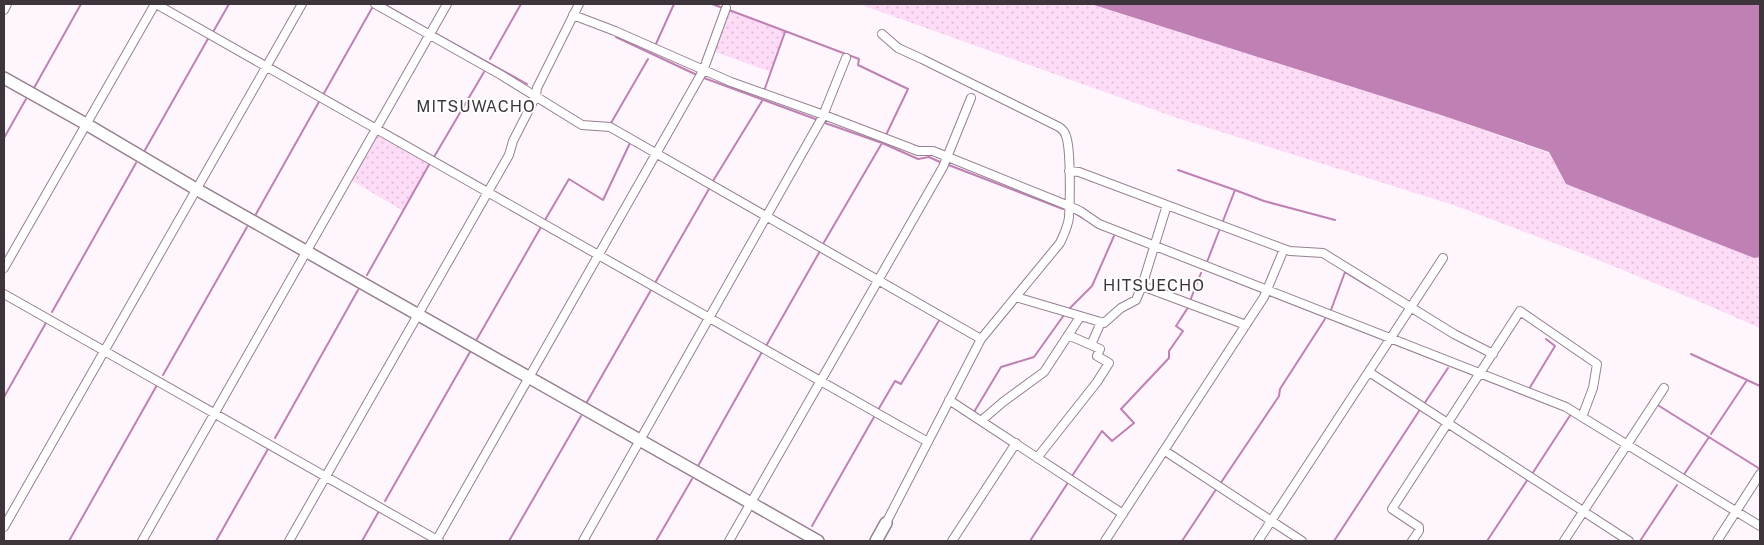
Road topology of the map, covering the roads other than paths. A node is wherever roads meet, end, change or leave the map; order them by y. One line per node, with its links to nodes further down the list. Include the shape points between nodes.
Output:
1 (7, 4): 8 (street)
2 (155, 4): 13 (street); 19 (street)
3 (302, 4): 13 (street)
4 (375, 4): 10 (street)
5 (448, 4): 10 (street)
6 (579, 4): 9 (street)
7 (726, 8): 14 (street)
8 (4, 10)
9 (573, 15): 14 (street); 16 (street)
10 (430, 34): 16 (street); 20 (street)
11 (882, 34): 23 (street, via 898,48 1059,127 1066,136)
12 (846, 58): 18 (street)
13 (266, 66): 20 (street); 24 (street)
14 (704, 71): 18 (street); 21 (street)
15 (4, 78): 19 (street)
16 (536, 96): 21 (street, via 582,125 610,127); 25 (street)
17 (971, 98): 22 (street)
18 (824, 115): 22 (street, via 918,152 933,151); 28 (street)
19 (86, 124): 24 (street); 34 (street)
20 (376, 129): 25 (street); 31 (street)
21 (656, 154): 28 (street); 32 (street)
22 (946, 160): 27 (street); 35 (street)
23 (1069, 171): 26 (street); 27 (street)
24 (196, 189): 31 (street); 50 (street)
25 (488, 192): 32 (street); 41 (street)
26 (1167, 205): 29 (street); 30 (street)
27 (1069, 206): 29 (street, via 1099,224); 39 (street, via 1066,231 1060,243)
28 (766, 217): 35 (street); 43 (street)
29 (1156, 245): 36 (street); 37 (street)
30 (1284, 249): 37 (street); 40 (street, via 1323,253)
31 (307, 251): 41 (street); 58 (street)
32 (598, 255): 43 (street); 54 (street)
33 (1443, 258): 40 (street)
34 (4, 268)
35 (878, 280): 48 (street); 55 (street)
36 (1142, 286): 44 (street, via 1136,300); 45 (street)
37 (1268, 289): 45 (street); 47 (street)
38 (4, 294): 50 (street)
39 (1016, 297): 42 (street); 48 (street)
40 (1411, 307): 47 (street); 51 (street)
41 (418, 314): 54 (street); 69 (street)
42 (1080, 317): 44 (street); 46 (street)
43 (709, 319): 55 (street); 62 (street)
44 (1101, 322): 49 (street)
45 (1246, 325): 66 (street)
46 (1068, 335): 49 (street); 60 (street, via 1044,372)
47 (1392, 338): 52 (street); 53 (street)
48 (981, 339): 57 (street)
49 (1091, 345): 67 (street, via 1100,349 1097,356 1109,363)
50 (105, 349): 58 (street); 77 (street)
51 (1493, 354): 53 (street); 59 (street, via 1520,311 1575,348 1597,364 1594,388)
52 (1369, 372): 61 (street); 74 (street)
53 (1481, 373): 59 (street, via 1566,406); 61 (street)
54 (529, 377): 62 (street); 80 (street)
55 (820, 381): 63 (street); 70 (street)
56 (1664, 388): 65 (street)
57 (949, 400): 60 (street); 63 (street)
58 (216, 412): 69 (street); 78 (street)
59 (1582, 418): 65 (street)
60 (981, 420): 64 (street)
61 (1448, 423): 71 (street); 89 (street, via 1392,509 1418,527)
62 (640, 441): 70 (street); 81 (street)
63 (928, 442): 75 (street)
64 (1016, 443): 67 (street); 85 (street)
65 (1626, 447): 71 (street); 72 (street)
66 (1165, 451): 73 (street); 74 (street)
67 (1037, 458): 73 (street)
68 (1760, 474): 72 (street)
69 (326, 477): 79 (street); 80 (street)
70 (750, 504): 82 (street); 83 (street)
71 (1584, 512): 90 (street); 91 (street)
72 (1735, 513): 76 (street); 92 (street)
73 (1124, 514): 86 (street)
74 (1271, 521): 87 (street); 88 (street)
75 (886, 523): 84 (street)
76 (1760, 526)
77 (4, 527)
78 (142, 541)
79 (289, 541)
80 (437, 541)
81 (583, 541)
82 (729, 541)
83 (818, 541)
84 (876, 541)
85 (952, 541)
86 (1105, 541)
87 (1258, 541)
88 (1302, 541)
89 (1412, 541)
90 (1564, 541)
91 (1629, 541)
92 (1717, 541)

